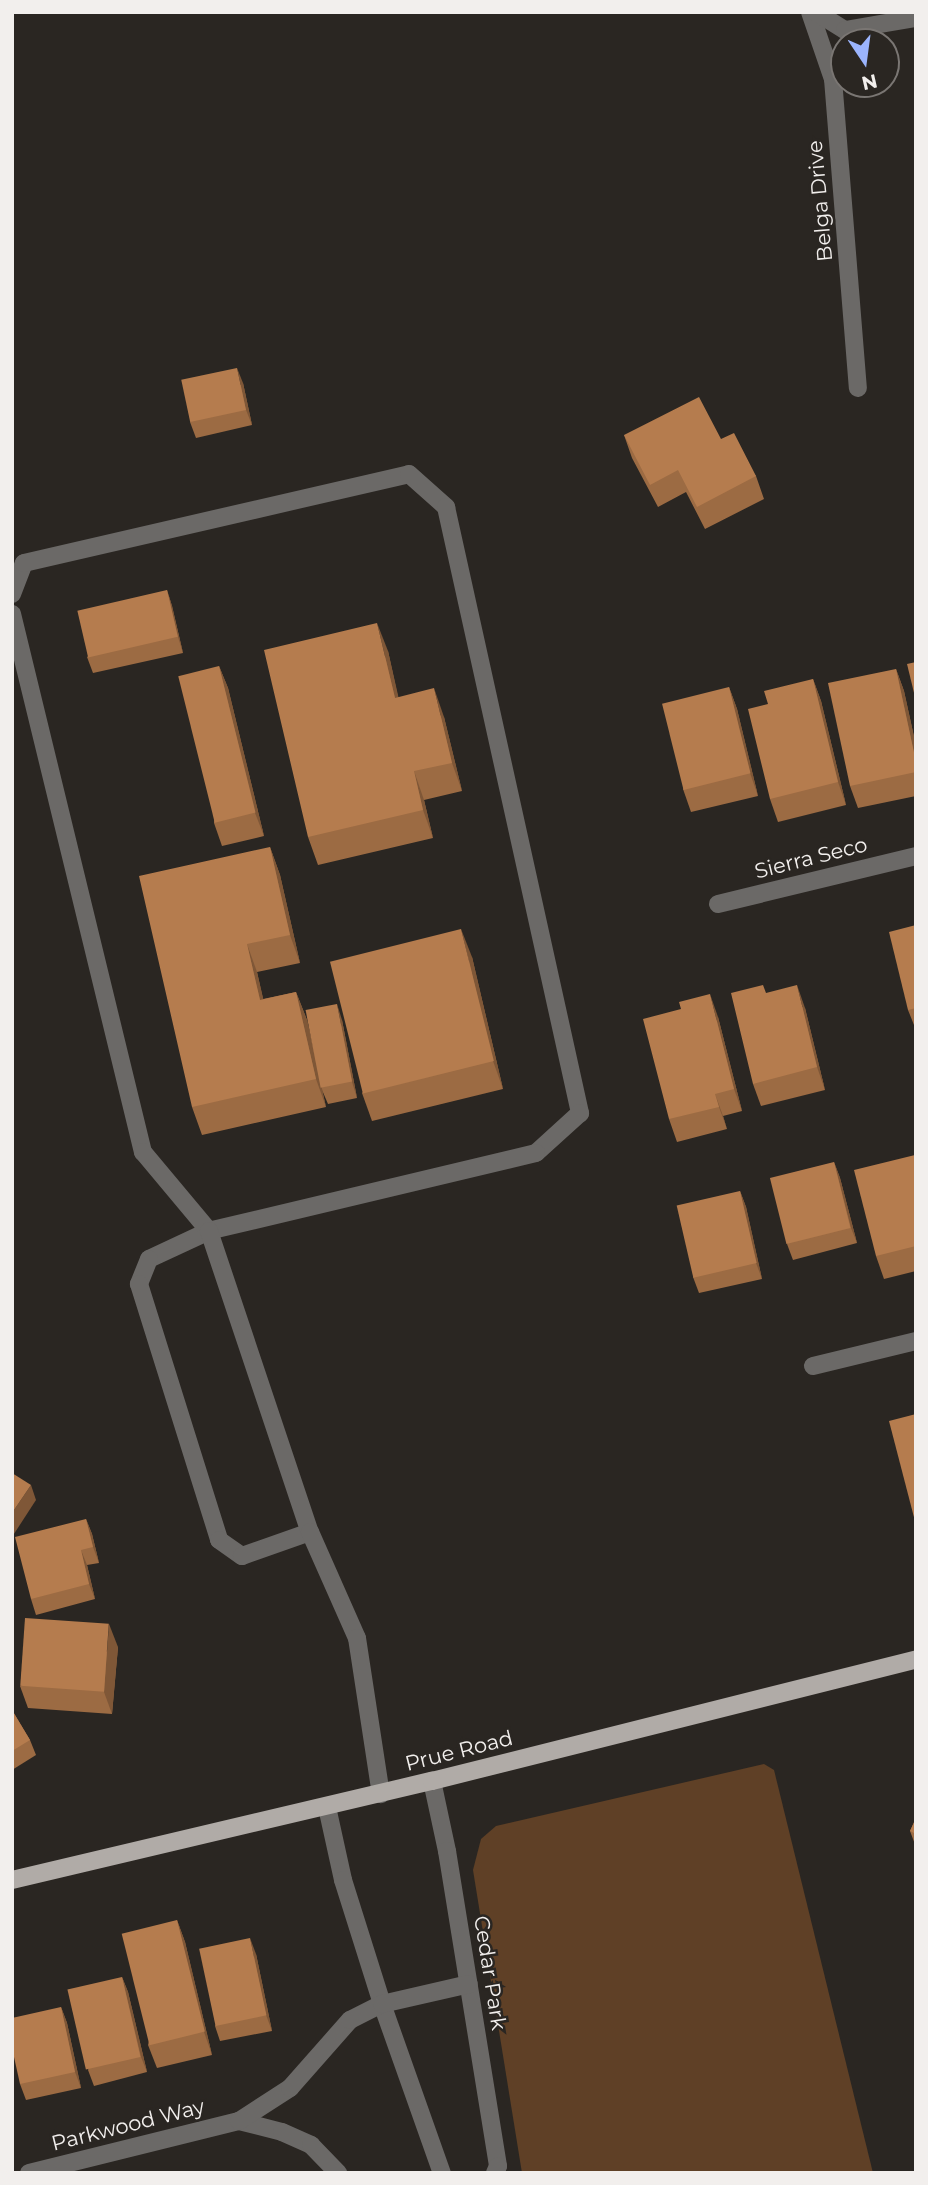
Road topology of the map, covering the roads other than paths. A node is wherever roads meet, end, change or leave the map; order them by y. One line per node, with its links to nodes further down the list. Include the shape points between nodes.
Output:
1 (813, 12): 2 (street, via 845,30); 3 (street, Belga Drive, via 833,79)
2 (916, 18)
3 (858, 388)
4 (12, 594): 8 (street, via 24,563 409,474 446,507 580,1113 536,1153)
5 (12, 614): 8 (street, via 143,1152)
6 (916, 856): 7 (street, Sierra Seco)
7 (718, 904)
8 (209, 1231): 11 (street); 11 (street, via 149,1259 139,1284 219,1540 242,1556)
9 (916, 1342): 10 (street)
10 (813, 1366)
11 (310, 1532): 14 (street, via 357,1638)
12 (916, 1659): 13 (main road, Prue Road)
13 (432, 1782): 14 (main road, Prue Road); 17 (street, Cedar Park)
14 (381, 1794): 15 (main road, Prue Road)
15 (327, 1807): 16 (main road, Prue Road); 18 (street, via 343,1880)
16 (12, 1880)
17 (468, 1984): 18 (street, Parkwood Way); 23 (street, Cedar Park, via 498,2166)
18 (382, 2004): 19 (street, Parkwood Way, via 350,2021 290,2088); 22 (street)
19 (239, 2121): 20 (street, Parkwood Way); 21 (street, Parkwood Way, via 311,2145)
20 (29, 2173)
21 (338, 2173)
22 (442, 2173)
23 (495, 2173)

